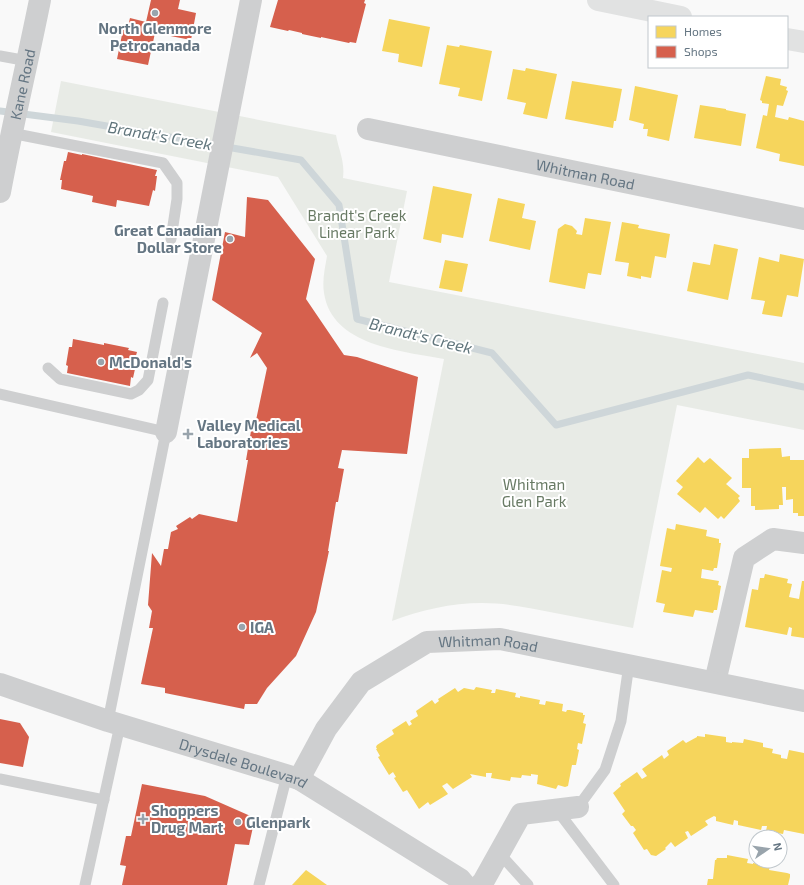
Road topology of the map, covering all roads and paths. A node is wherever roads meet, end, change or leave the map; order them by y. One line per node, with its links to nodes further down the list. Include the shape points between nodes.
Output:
1 (40, 0): 8 (street, Kane Road)
2 (251, 0): 17 (street)
3 (598, 0): 4 (main road)
4 (676, 16)
5 (788, 39): 6 (main road)
6 (804, 42)
7 (0, 56): 8 (lane)
8 (28, 61): 10 (street, Kane Road)
9 (368, 129): 12 (street, Whitman Road)
10 (11, 133): 11 (street, Kane Road); 13 (lane, via 163,163 177,183)
11 (0, 192)
12 (804, 219)
13 (171, 239)
14 (163, 303): 15 (lane, via 148,380 139,390 131,394 60,379)
15 (48, 368)
16 (0, 394): 17 (lane)
17 (166, 432): 23 (lane)
18 (804, 544): 20 (street, via 773,539 744,558)
19 (629, 664): 20 (street, Whitman Road); 24 (street, Whitman Road, via 500,639 427,642 361,682); 27 (lane, via 621,721 605,770)
20 (714, 682): 22 (street, Whitman Road)
21 (0, 684): 23 (street, Drysdale Boulevard)
22 (804, 701)
23 (114, 723): 24 (street, Drysdale Boulevard); 26 (lane)
24 (293, 777): 30 (lane); 31 (street, Drysdale Boulevard, via 460,879)
25 (0, 779): 26 (lane)
26 (104, 800): 29 (lane)
27 (567, 809): 28 (street, via 521,814); 34 (lane)
28 (500, 854): 32 (street); 33 (lane)
29 (85, 885)
30 (259, 885)
31 (465, 885)
32 (480, 885)
33 (528, 885)
34 (614, 885)

